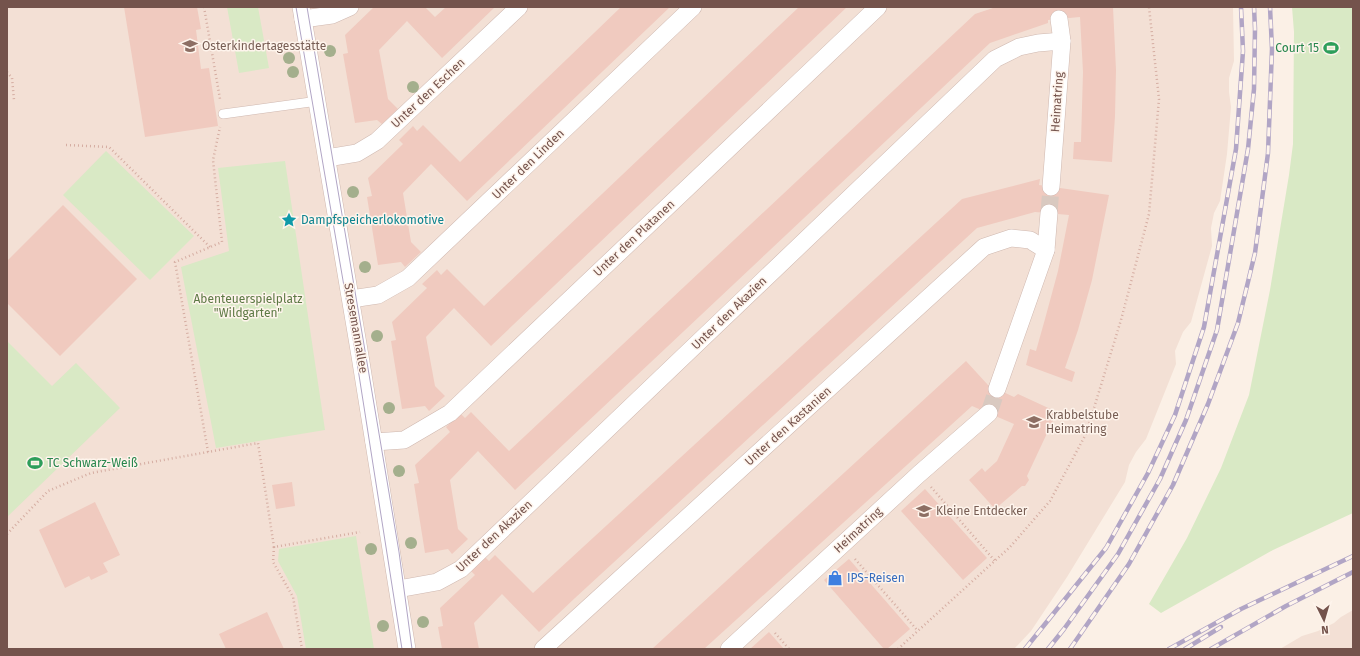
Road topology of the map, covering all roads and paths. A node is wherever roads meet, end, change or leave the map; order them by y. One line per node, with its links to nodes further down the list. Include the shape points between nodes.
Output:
1 (204, 7): 13 (path)
2 (350, 7): 7 (street, via 332,15)
3 (519, 7): 15 (street, Unter den Eschen, via 376,141 357,153)
4 (693, 7): 20 (street, Unter den Linden, via 408,278 378,296)
5 (878, 7): 23 (street, Unter den Platanen, via 450,413 404,440)
6 (1149, 7): 30 (path, via 1159,99 1151,196 1149,214 1121,320 1086,434 1050,501)
7 (302, 13): 12 (street, Stresemannallee)
8 (1059, 19): 9 (street, Heimatring)
9 (1062, 41): 16 (street, Heimatring); 31 (street, Unter den Akazien, via 1019,47 995,59 461,569 437,582)
10 (7, 72): 11 (path, via 12,78)
11 (14, 100)
12 (318, 101): 13 (lane); 15 (street, Stresemannallee)
13 (223, 114): 18 (path, via 213,160 222,242)
14 (66, 145): 18 (path, via 109,147)
15 (327, 158): 20 (street, Stresemannallee)
16 (1051, 187)
17 (1049, 213): 19 (street)
18 (210, 247): 24 (path, via 175,262)
19 (1046, 250): 21 (street); 35 (street, Unter den Kastanien, via 1030,240 1011,238 984,247)
20 (351, 299): 23 (street, Stresemannallee)
21 (997, 389)
22 (989, 413): 25 (street, Heimatring)
23 (374, 442): 31 (street, Stresemannallee)
24 (208, 452): 27 (path, via 91,473 48,491); 29 (path, via 258,443)
25 (919, 474): 28 (street, Heimatring); 30 (path)
26 (360, 532): 29 (path)
27 (7, 534)
28 (842, 545): 32 (path); 36 (street, Heimatring)
29 (274, 546): 33 (path, via 272,562 293,597)
30 (995, 561): 32 (path)
31 (398, 589): 34 (street, Stresemannallee)
32 (918, 632): 37 (path)
33 (302, 649)
34 (407, 649)
35 (543, 649)
36 (728, 649)
37 (898, 649)

